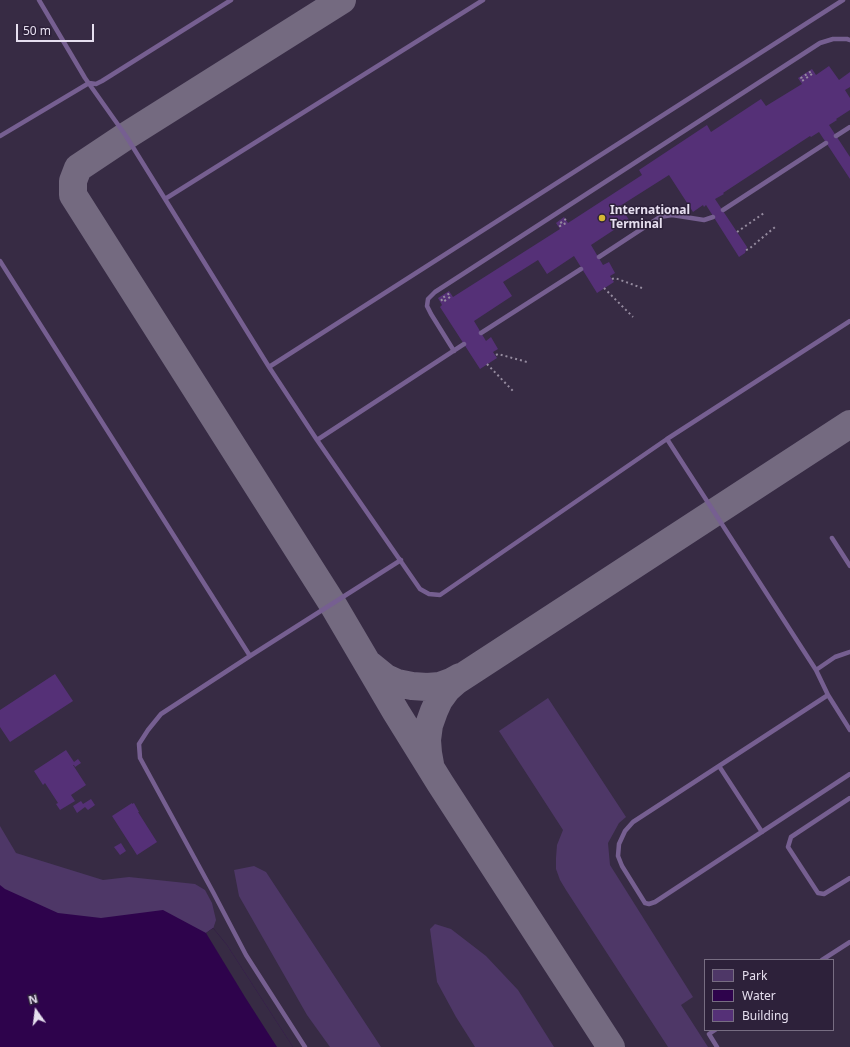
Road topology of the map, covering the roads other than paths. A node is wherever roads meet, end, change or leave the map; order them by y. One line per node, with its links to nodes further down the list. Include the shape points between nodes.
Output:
1 (39, 0): 6 (lane)
2 (231, 0): 6 (lane, via 102,81 96,84)
3 (483, 0): 11 (lane)
4 (843, 0): 21 (lane)
5 (850, 40): 20 (lane, via 833,39 820,43 435,292 428,298 427,306)
6 (89, 83): 8 (lane); 11 (lane)
7 (850, 127): 9 (lane)
8 (0, 136)
9 (836, 136)
10 (826, 143): 12 (lane)
11 (165, 199): 21 (lane)
12 (723, 210)
13 (713, 217): 14 (lane, via 704,220 672,215 660,217)
14 (598, 257)
15 (0, 262): 28 (lane)
16 (581, 268): 18 (lane)
17 (850, 321): 22 (lane)
18 (481, 333)
19 (464, 344): 20 (lane)
20 (454, 351): 23 (lane)
21 (269, 367): 23 (lane)
22 (667, 438): 25 (lane, via 440,595 429,594 420,589); 29 (lane)
23 (317, 440): 25 (lane)
24 (832, 538): 26 (lane)
25 (401, 560): 28 (lane)
26 (850, 566)
27 (850, 652): 29 (lane, via 835,657)
28 (250, 656): 40 (lane, via 161,714 139,744 140,758 246,955)
29 (816, 670): 30 (lane)
30 (828, 695): 31 (lane); 32 (lane)
31 (850, 730)
32 (719, 766): 35 (lane); 35 (lane, via 633,822 625,831 619,844 618,856 645,903 655,902)
33 (850, 774): 35 (lane)
34 (850, 798): 36 (lane, via 791,837 788,847 818,893 824,894)
35 (762, 832)
36 (850, 878)
37 (850, 942): 38 (lane)
38 (824, 959)
39 (714, 1031): 41 (lane, via 709,1034)
40 (305, 1047)
41 (718, 1047)

